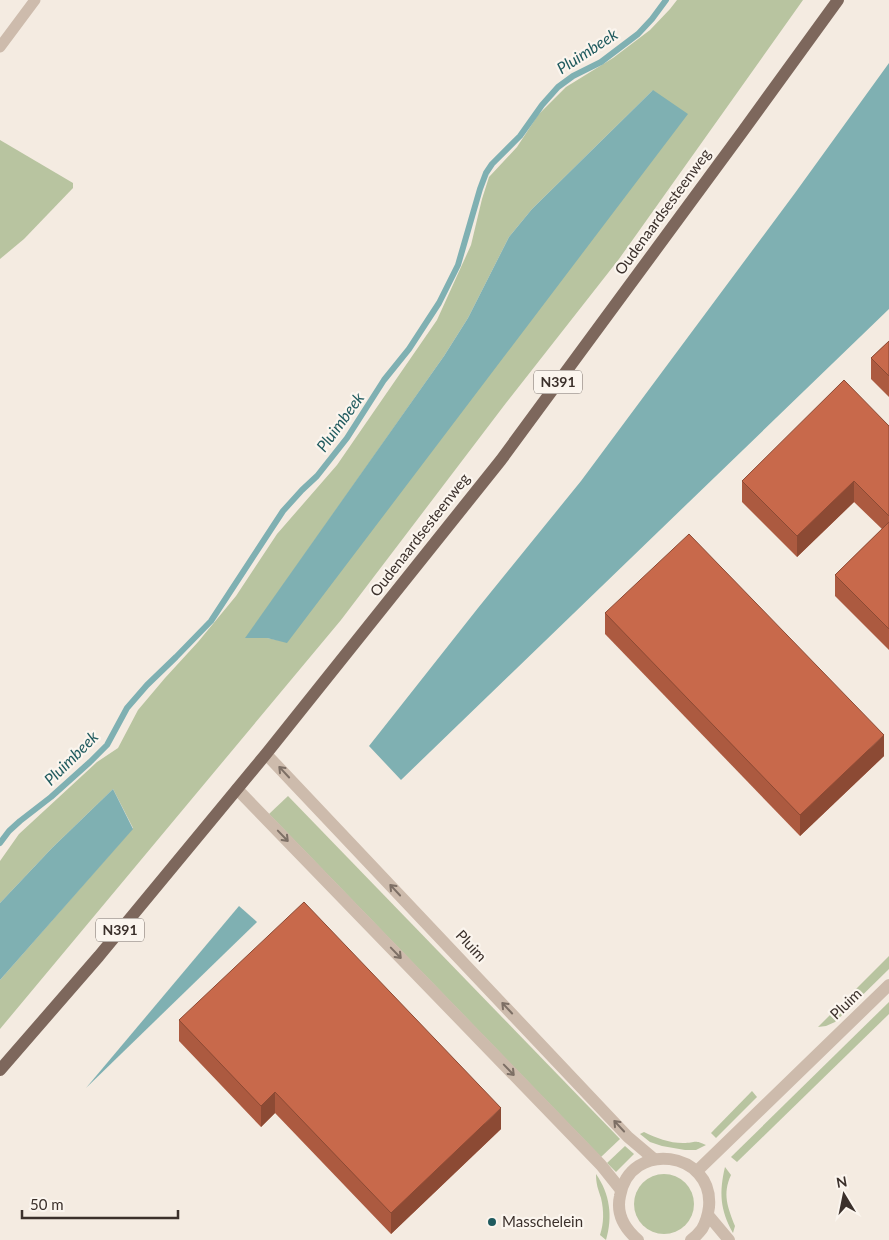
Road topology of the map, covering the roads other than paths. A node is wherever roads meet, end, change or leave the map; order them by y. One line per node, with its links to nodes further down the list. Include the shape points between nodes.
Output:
1 (35, 0): 3 (lane)
2 (838, 0): 4 (main road, Oudenaardsesteenweg / N391, via 501,460)
3 (0, 47)
4 (266, 754): 5 (main road, Oudenaardsesteenweg / N391); 8 (street, Pluim, one-way to 4, via 628,1137)
5 (237, 789): 7 (main road, Oudenaardsesteenweg / N391); 10 (street, one-way to 10, via 601,1165)
6 (889, 985): 9 (street, Pluim)
7 (0, 1070)
8 (654, 1159): 9 (street, via 670,1158); 10 (street, via 634,1170)
9 (696, 1171): 11 (street, via 706,1184 710,1199)
10 (621, 1190): 12 (street, via 620,1213)
11 (708, 1215): 13 (street, via 702,1229); 14 (street)
12 (631, 1238)
13 (691, 1240)
14 (729, 1240)

